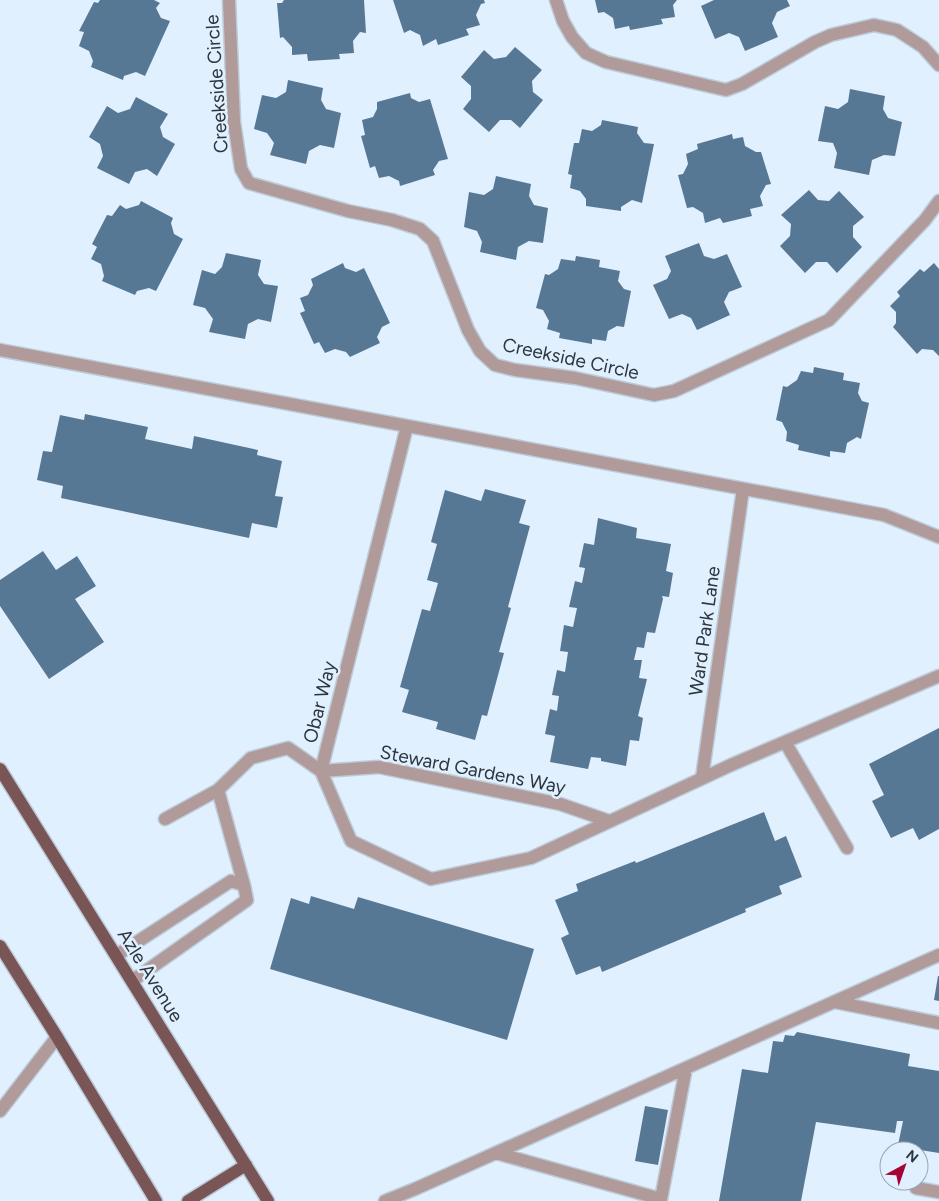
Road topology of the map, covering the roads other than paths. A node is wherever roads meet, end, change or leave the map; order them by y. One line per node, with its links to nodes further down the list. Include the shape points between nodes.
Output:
1 (230, 0): 4 (lane, Creekside Circle, via 234,122 241,169 249,183 420,230 432,241 468,330 480,351 495,365 654,395 674,391 829,320 925,220)
2 (556, 0): 3 (lane, via 572,37 586,53 606,62 726,90 815,42 874,25 897,30 923,47)
3 (939, 65)
4 (939, 201)
5 (0, 350): 6 (lane)
6 (407, 426): 7 (lane); 12 (lane, Obar Way)
7 (743, 489): 8 (lane, via 884,516); 13 (lane, Ward Park Lane)
8 (939, 536)
9 (939, 676): 10 (lane)
10 (785, 742): 13 (lane); 17 (lane)
11 (0, 769): 20 (main road, Azle Avenue)
12 (321, 771): 14 (lane, Obar Way, via 288,748 252,758); 16 (lane, Steward Gardens Way, via 379,767 560,804); 16 (lane, via 351,841 431,879 531,858)
13 (702, 778): 16 (lane)
14 (218, 790): 15 (lane); 18 (lane)
15 (165, 819)
16 (609, 821)
17 (847, 848)
18 (244, 885): 20 (lane, via 231,881); 22 (lane, via 247,900)
19 (0, 946): 25 (main road)
20 (117, 955): 22 (main road, Azle Avenue)
21 (939, 955): 23 (lane)
22 (132, 981): 29 (main road, Azle Avenue)
23 (835, 1002): 24 (lane); 26 (lane)
24 (939, 1023)
25 (57, 1037): 27 (lane); 30 (main road)
26 (686, 1068): 28 (lane); 28 (lane, via 661,1199)
27 (0, 1111)
28 (496, 1154): 33 (lane)
29 (246, 1165): 31 (main road); 32 (main road, Azle Avenue)
30 (156, 1201)
31 (188, 1201)
32 (268, 1201)
33 (385, 1201)

